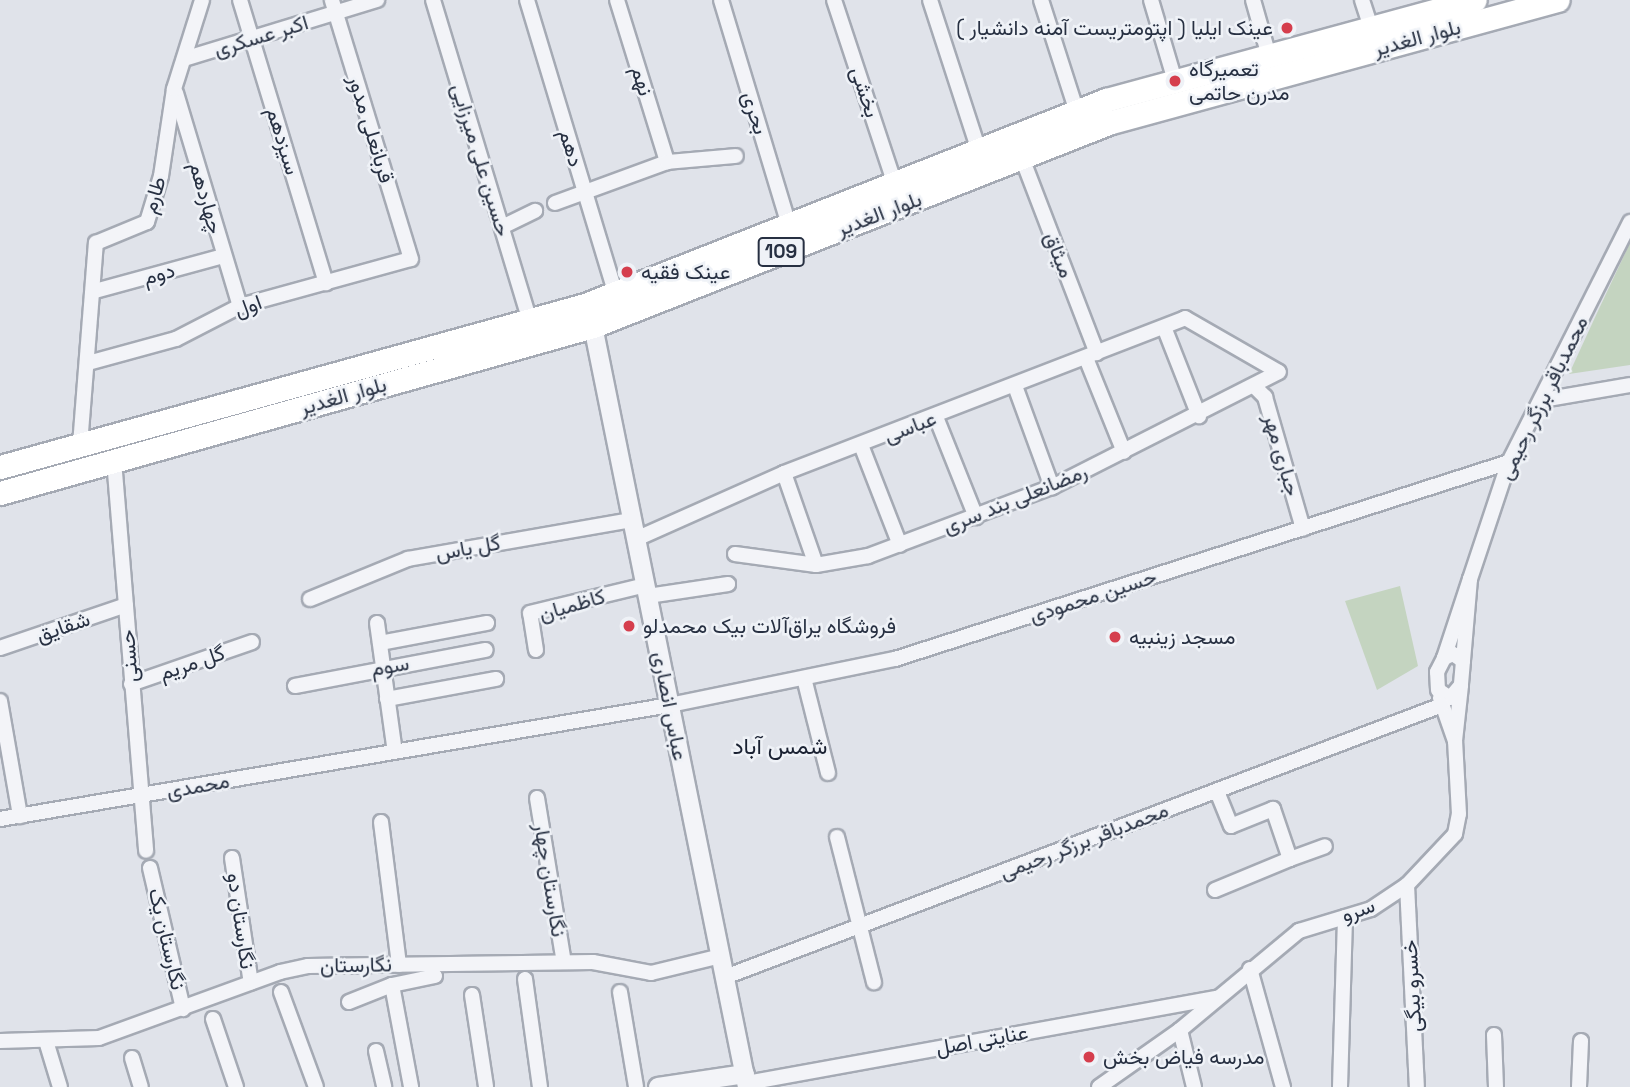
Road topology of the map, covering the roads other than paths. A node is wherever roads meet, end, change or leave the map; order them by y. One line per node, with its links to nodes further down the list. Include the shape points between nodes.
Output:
1 (202, 0): 20 (street, طارم)
2 (240, 0): 18 (street, سیزدهم)
3 (377, 0): 16 (street, اکبر عسکری)
4 (433, 0): 34 (street, حسین علی میرزایی)
5 (527, 0): 29 (street, دهم)
6 (617, 0): 27 (street, نهم)
7 (720, 0): 33 (street, بحری)
8 (834, 0): 28 (street, بخشی)
9 (930, 0): 24 (street)
10 (1041, 0): 23 (street)
11 (1151, 0): 21 (street)
12 (1253, 0): 19 (street)
13 (1362, 0): 17 (street)
14 (1475, 0): 17 (main road, بلوار الغدیر / 109)
15 (1550, 1): 26 (main road, بلوار الغدیر / 109, via 1111,122)
16 (334, 6): 18 (street, اکبر عسکری); 36 (street, قربانعلی مدور)
17 (1371, 28): 19 (main road, بلوار الغدیر / 109)
18 (252, 39): 20 (street, اکبر عسکری); 37 (street, سیزدهم)
19 (1269, 56): 21 (main road, بلوار الغدیر / 109)
20 (184, 59): 22 (street, طارم)
21 (1175, 81): 23 (main road, بلوار الغدیر / 109)
22 (174, 89): 35 (street, چهاردهم); 38 (street, طارم, via 161,176 146,222 96,243)
23 (1077, 112): 24 (main road, بلوار الغدیر / 109)
24 (979, 150): 28 (main road, بلوار الغدیر / 109)
25 (736, 156): 27 (street)
26 (1022, 158): 42 (main road, بلوار الغدیر / 109); 44 (street, میثاق)
27 (667, 162): 29 (street)
28 (895, 184): 33 (main road, بلوار الغدیر / 109)
29 (585, 192): 30 (street); 39 (street, دهم)
30 (555, 203)
31 (536, 211): 34 (street)
32 (1630, 222): 50 (street, محمدباقر برزگر رحیمی)
33 (789, 225): 39 (main road, بلوار الغدیر / 109)
34 (502, 227): 41 (street, حسین علی میرزایی)
35 (223, 256): 38 (street, دوم); 40 (street, چهاردهم)
36 (411, 259): 37 (street, اول)
37 (326, 283): 40 (street, اول)
38 (95, 291): 45 (street, طارم)
39 (616, 295): 41 (main road, بلوار الغدیر / 109)
40 (240, 306): 45 (street, اول, via 177,339)
41 (530, 321): 53 (main road, بلوار الغدیر / 109)
42 (593, 326): 56 (main road, بلوار الغدیر / 109); 63 (street, عباس انصاری)
43 (1164, 327): 44 (street, عباسی); 46 (street, عباسی, via 1185,318); 52 (street)
44 (1091, 355): 48 (street, عباسی); 55 (street, میثاق)
45 (88, 363): 53 (street, طارم)
46 (1279, 372): 49 (street, رمضانعلی بند سری)
47 (1630, 385): 50 (street)
48 (1015, 386): 51 (street, عباسی); 60 (street)
49 (1254, 386): 52 (street, رمضانعلی بند سری); 64 (street, جباری مهر, via 1265,397)
50 (1543, 400): 57 (street, محمدباقر برزگر رحیمی)
51 (936, 416): 54 (street, عباسی); 62 (street)
52 (1199, 416): 55 (street, رمضانعلی بند سری)
53 (80, 445): 58 (main road, بلوار الغدیر / 109)
54 (861, 445): 59 (street, عباسی); 66 (street)
55 (1124, 452): 60 (street, رمضانعلی بند سری)
56 (114, 460): 61 (main road, بلوار الغدیر / 109); 73 (street, حسنی)
57 (1509, 462): 64 (street, حسین محمودی); 69 (street, محمدباقر برزگر رحیمی)
58 (0, 467)
59 (784, 473): 65 (street, عباسی); 68 (street)
60 (1052, 486): 62 (street, رمضانعلی بند سری)
61 (2, 493)
62 (976, 517): 66 (street, رمضانعلی بند سری)
63 (632, 520): 65 (street, عباس انصاری); 72 (street, گل یاس, via 408,559)
64 (1303, 529): 84 (street, حسین محمودی, via 895,659)
65 (636, 539): 71 (street, عباس انصاری)
66 (900, 545): 68 (street, رمضانعلی بند سری, via 869,556)
67 (735, 554): 68 (street, رمضانعلی بند سری)
68 (816, 565)
69 (1470, 579): 81 (street, محمدباقر برزگر رحیمی); 82 (street, محمدباقر برزگر رحیمی)
70 (728, 584): 71 (street)
71 (647, 591): 80 (street, کاظمیان, via 530,613); 92 (street, عباس انصاری)
72 (310, 599)
73 (126, 605): 78 (street, شقایق); 86 (street, حسنی)
74 (377, 622): 77 (street)
75 (487, 623): 77 (street)
76 (253, 642): 86 (street, گل مریم)
77 (380, 643): 83 (street)
78 (0, 648)
79 (486, 650): 83 (street, سوم)
80 (536, 650)
81 (1444, 658): 82 (street, via 1453,654); 89 (street, محمدباقر برزگر رحیمی, via 1437,672)
82 (1463, 661): 87 (street, محمدباقر برزگر رحیمی)
83 (383, 667): 88 (street, سوم); 90 (street)
84 (804, 678): 92 (street, حسین محمودی); 96 (street)
85 (496, 679): 90 (street)
86 (131, 684): 98 (street, حسنی)
87 (1461, 685): 89 (street, via 1450,698); 94 (street, محمدباقر برزگر رحیمی)
88 (295, 686)
89 (1438, 690): 93 (street)
90 (387, 699): 95 (street)
91 (0, 702): 100 (street)
92 (670, 705): 95 (street, محمدی); 113 (street, عباس انصاری)
93 (1442, 705): 94 (street); 97 (street, محمدباقر برزگر رحیمی)
94 (1455, 741): 109 (street, سرو, via 1459,814 1455,834)
95 (395, 752): 98 (street, محمدی)
96 (828, 773)
97 (1217, 791): 107 (street, via 1231,826 1273,809); 112 (street, محمدباقر برزگر رحیمی)
98 (141, 795): 100 (street, محمدی); 105 (street, حسنی)
99 (537, 798): 114 (street, نگارستان چهار)
100 (20, 816): 101 (street, محمدی)
101 (0, 819)
102 (381, 822): 115 (street)
103 (837, 837): 112 (street)
104 (1325, 846): 107 (street)
105 (146, 851)
106 (232, 858): 121 (street, نگارستان دو)
107 (1290, 859): 110 (street)
108 (150, 868): 128 (street, نگارستان یک)
109 (1407, 885): 111 (street, سرو, via 1371,909); 152 (street, خسرو بیگی)
110 (1215, 890)
111 (1345, 917): 116 (street, سرو, via 1299,931); 151 (street)
112 (859, 925): 118 (street, محمدباقر برزگر رحیمی); 120 (street)
113 (721, 957): 114 (street, نگارستان, via 652,973); 118 (street, عباس انصاری)
114 (564, 962): 115 (street, نگارستان)
115 (400, 965): 121 (street, نگارستان, via 308,966)
116 (1250, 969): 126 (street, سرو); 150 (street)
117 (435, 976): 122 (street)
118 (725, 977): 137 (street, عباس انصاری)
119 (525, 979): 145 (street)
120 (874, 982)
121 (250, 983): 128 (street, نگارستان)
122 (393, 985): 127 (street); 143 (street)
123 (281, 992): 141 (street)
124 (620, 992): 146 (street)
125 (472, 995): 144 (street)
126 (1218, 997): 130 (street, سرو); 137 (street, عنایتی اصل)
127 (349, 1002)
128 (183, 1009): 133 (street, نگارستان, via 99,1038)
129 (213, 1020): 140 (street)
130 (1180, 1030): 148 (street, سرو); 149 (street)
131 (1494, 1035): 153 (street)
132 (0, 1041): 133 (street, نگارستان)
133 (46, 1041): 138 (street)
134 (1581, 1041): 154 (street)
135 (376, 1051): 142 (street)
136 (132, 1058): 139 (street)
137 (746, 1081): 147 (street)
138 (60, 1087)
139 (141, 1087)
140 (236, 1087)
141 (316, 1087)
142 (384, 1087)
143 (411, 1087)
144 (486, 1087)
145 (540, 1087)
146 (636, 1087)
147 (658, 1087)
148 (1099, 1087)
149 (1194, 1087)
150 (1283, 1087)
151 (1340, 1087)
152 (1418, 1087)
153 (1496, 1087)
154 (1579, 1087)

